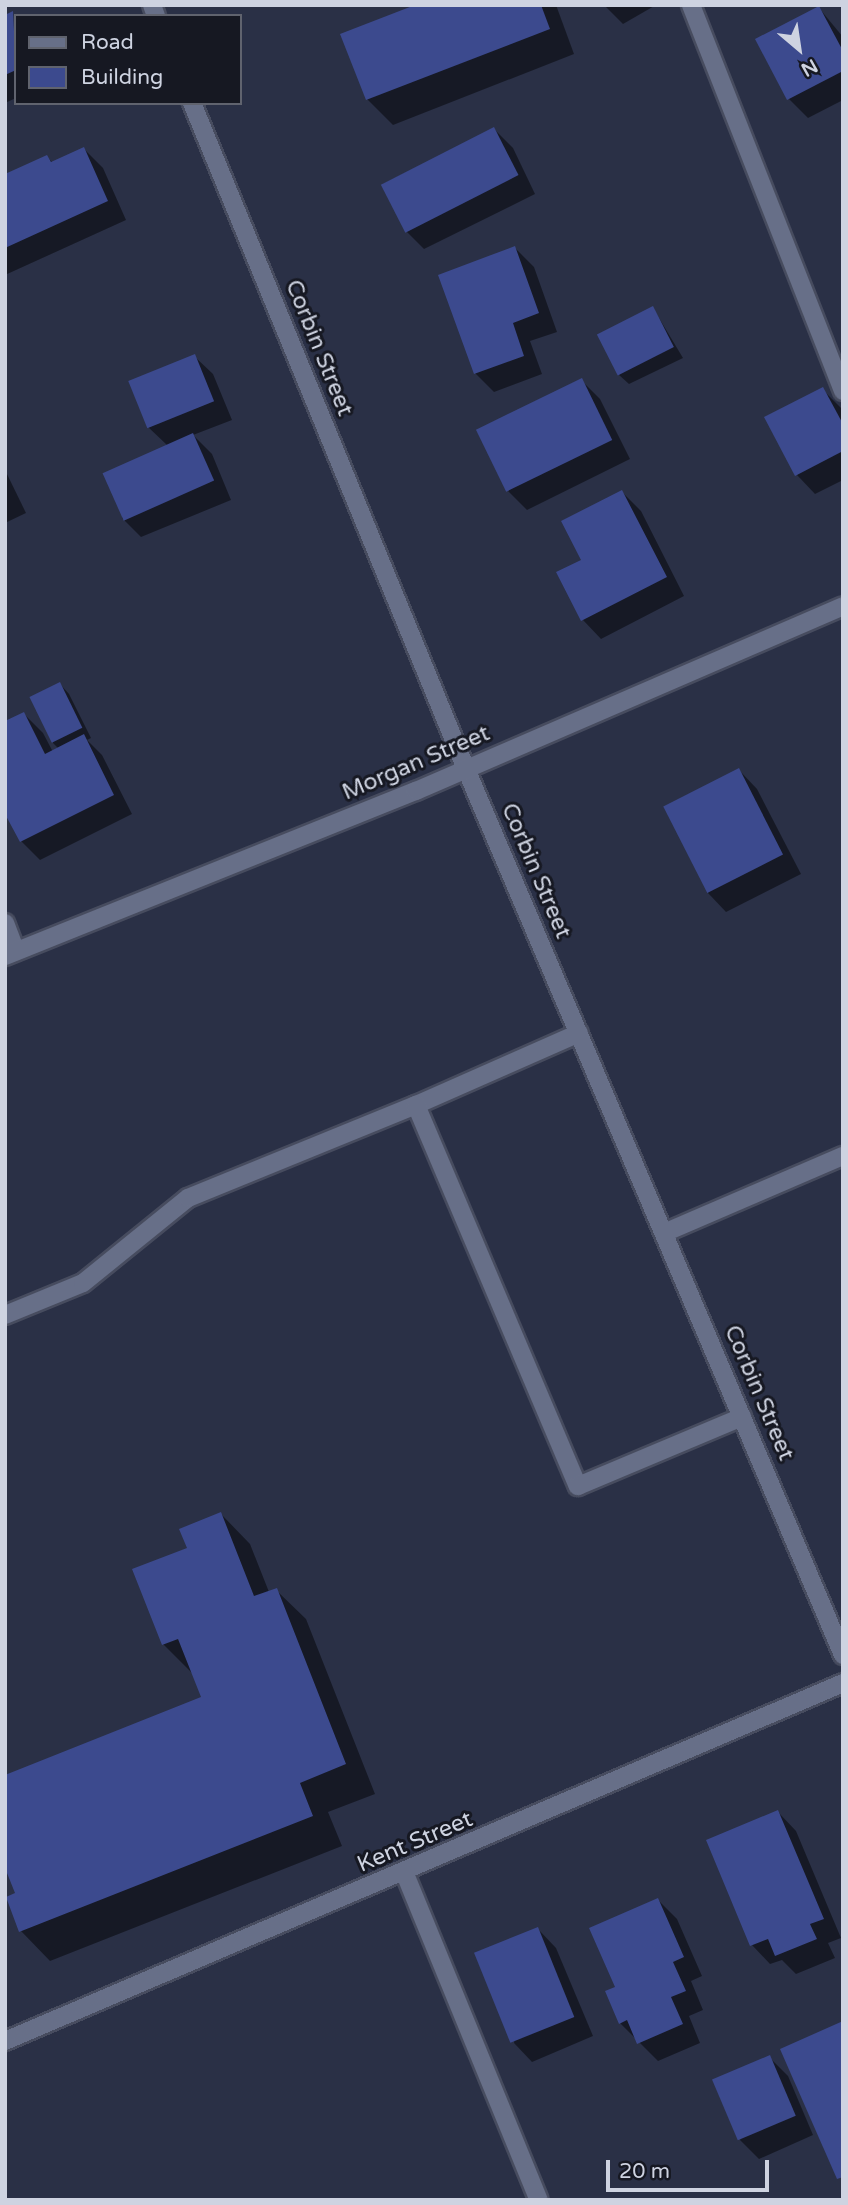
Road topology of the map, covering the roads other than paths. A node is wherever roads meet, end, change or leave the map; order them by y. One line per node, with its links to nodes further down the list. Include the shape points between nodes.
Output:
1 (691, 5): 3 (street)
2 (193, 105): 5 (street, Corbin Street)
3 (843, 391)
4 (843, 606): 5 (street, Morgan Street)
5 (466, 769): 7 (street, Morgan Street); 8 (street, Corbin Street)
6 (5, 922): 7 (street)
7 (11, 953)
8 (579, 1033): 9 (street); 11 (street, Corbin Street)
9 (416, 1105): 12 (street, via 188,1198 83,1283); 13 (street, via 579,1486)
10 (843, 1156): 11 (street)
11 (664, 1233): 13 (street, Corbin Street)
12 (5, 1315)
13 (742, 1417): 14 (street, Corbin Street)
14 (843, 1655)
15 (843, 1684): 16 (street, Kent Street)
16 (405, 1874): 17 (street, Kent Street); 18 (street)
17 (5, 2041)
18 (539, 2200)

